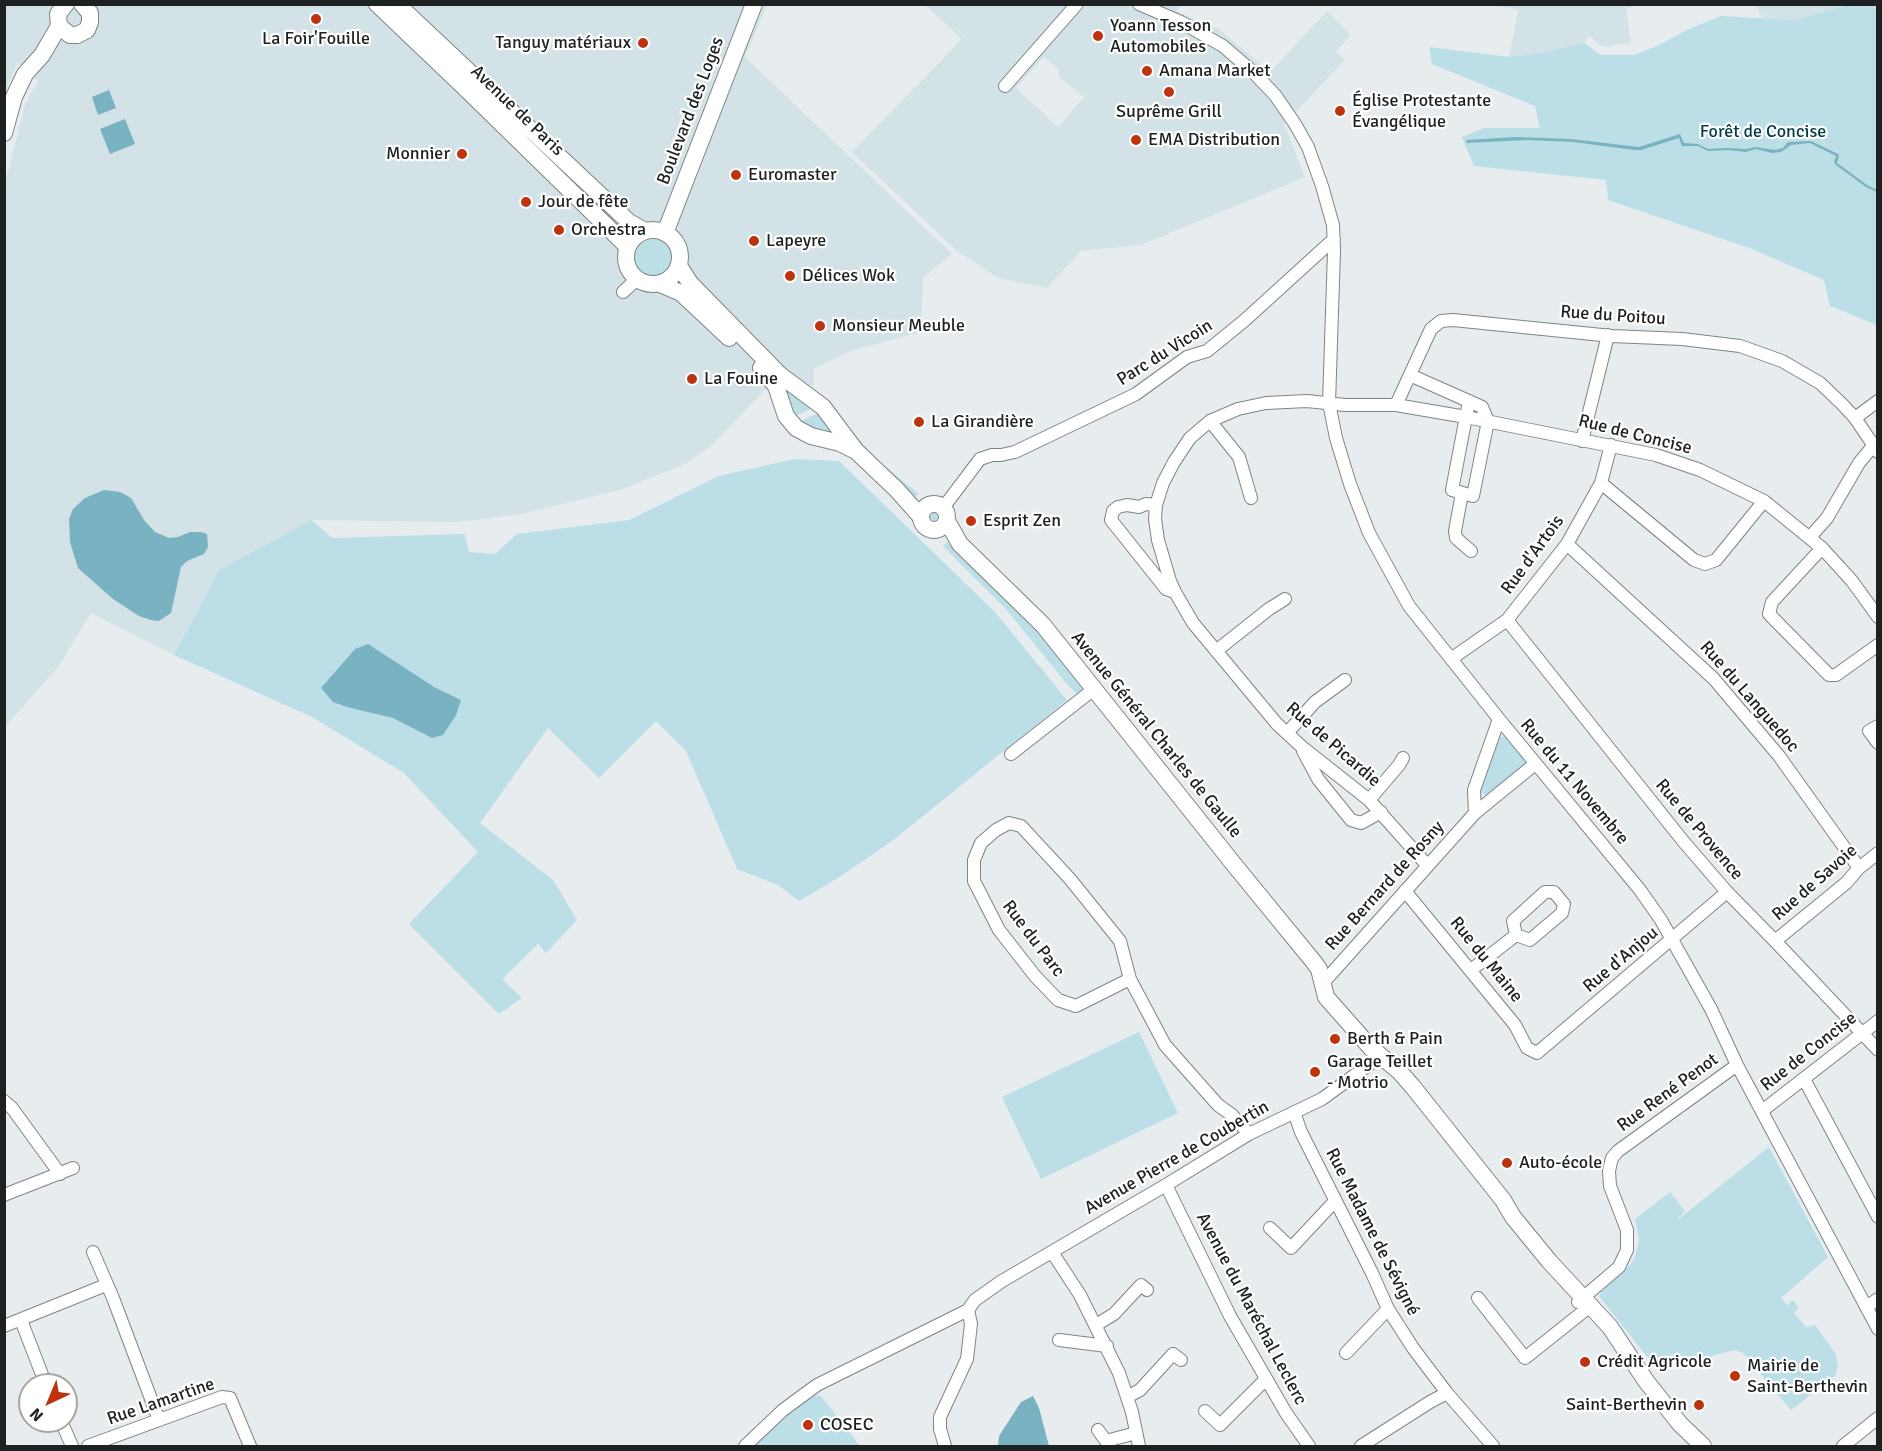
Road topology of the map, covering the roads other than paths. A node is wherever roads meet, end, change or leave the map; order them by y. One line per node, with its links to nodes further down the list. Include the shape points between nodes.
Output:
1 (66, 4): 8 (main road, via 58,14)
2 (377, 4): 14 (main road, Avenue de Paris)
3 (397, 4): 11 (main road, Avenue de Paris, via 629,222)
4 (754, 4): 12 (main road, Boulevard des Loges)
5 (1077, 4): 9 (street)
6 (1139, 4): 13 (street, Rue du 11 Novembre, via 1223,46 1275,95 1308,147 1329,207)
7 (88, 7): 8 (main road, via 87,30 77,35)
8 (65, 31): 10 (main road, via 25,74)
9 (1005, 86)
10 (4, 133)
11 (645, 231): 12 (main road); 14 (main road, via 634,237)
12 (665, 233): 15 (main road, via 678,248)
13 (1334, 238): 23 (street, Rue du 11 Novembre); 38 (street, Parc du Vicoin, via 1208,351 1187,357 1136,394 1016,452 980,459)
14 (628, 247): 16 (main road, via 626,261)
15 (679, 267): 17 (main road); 32 (main road, via 780,375 823,407)
16 (637, 279): 17 (main road); 18 (street)
17 (660, 284): 32 (main road, via 681,292 773,382 786,416 796,428)
18 (623, 292)
19 (1608, 335): 20 (street, Rue du Poitou, via 1441,321 1431,329); 26 (street, Rue du Poitou, via 1682,339 1754,349 1820,383); 29 (street)
20 (1410, 375): 21 (street); 24 (street, Rue du Poitou)
21 (1469, 401): 25 (street); 28 (street, via 1482,407)
22 (1878, 401): 26 (street)
23 (1329, 403): 24 (street, Rue de Concise); 27 (street, Rue de Picardie, via 1266,403); 49 (street, Rue du 11 Novembre, via 1335,438 1369,533 1409,606)
24 (1396, 405): 25 (street, Rue de Concise)
25 (1466, 417): 28 (street, Rue de Concise); 34 (street, via 1452,490)
26 (1855, 418): 30 (street, Rue du Poitou)
27 (1210, 421): 35 (street, via 1239,457); 37 (street, Rue de Picardie, via 1190,438 1174,462)
28 (1488, 421): 29 (street, Rue de Concise); 34 (street, via 1473,495)
29 (1582, 441): 31 (street, Rue de Concise)
30 (1874, 443): 39 (street, via 1827,518)
31 (1611, 446): 33 (street, Rue d'Artois); 36 (street, Rue de Concise, via 1656,455 1700,470)
32 (856, 451): 38 (main road, via 897,490)
33 (1601, 483): 36 (street, via 1694,560 1706,564 1716,560); 40 (street, Rue d'Artois)
34 (1462, 493): 42 (street, via 1456,538)
35 (1251, 498)
36 (1764, 501): 39 (street, Rue de Concise)
37 (1156, 505): 43 (street, Rue de Picardie, via 1158,540); 43 (street, Rue de Picardie, via 1118,507 1111,520 1166,589)
38 (936, 516): 51 (main road, Avenue Général Charles de Gaulle, via 1043,625)
39 (1810, 537): 41 (street, Rue de Concise)
40 (1567, 544): 46 (street, Rue d'Artois); 65 (street, Rue du Languedoc, via 1714,679 1779,756)
41 (1822, 548): 45 (street, Rue de Concise); 47 (street, via 1772,602 1768,614 1828,675 1836,675)
42 (1471, 551)
43 (1175, 592): 48 (street, Rue de Picardie)
44 (1285, 599): 48 (street)
45 (1878, 617)
46 (1507, 620): 49 (street, Rue d'Artois); 67 (street, Rue de Provence)
47 (1878, 645)
48 (1216, 651): 54 (street, Rue de Picardie)
49 (1451, 659): 52 (street, Rue du 11 Novembre)
50 (1345, 680): 54 (street, via 1315,702)
51 (1091, 691): 57 (street); 73 (main road, Avenue Général Charles de Gaulle, via 1314,961)
52 (1499, 719): 59 (street, Rue du 11 Novembre); 62 (street, via 1474,790)
53 (1878, 726): 55 (street, via 1869,731)
54 (1287, 733): 56 (street, Rue de Picardie)
55 (1878, 743)
56 (1302, 747): 60 (street, Rue de Picardie); 61 (street, via 1318,779 1351,820 1361,823)
57 (1011, 754)
58 (1403, 758): 60 (street)
59 (1535, 764): 62 (street, Rue Bernard de Rosny); 69 (street, Rue du 11 Novembre, via 1640,890)
60 (1369, 800): 61 (street, Rue de Picardie)
61 (1381, 812): 64 (street, Rue de Picardie)
62 (1475, 813): 64 (street, Rue Bernard de Rosny)
63 (1878, 853): 65 (street, Rue de Savoie)
64 (1427, 865): 66 (street, Rue Bernard de Rosny)
65 (1859, 868): 70 (street, Rue de Savoie, via 1846,884)
66 (1405, 891): 71 (street, Rue du Maine); 73 (street, Rue Bernard de Rosny)
67 (1727, 892): 69 (street, Rue d'Anjou); 70 (street, Rue de Provence)
68 (1516, 934): 71 (street)
69 (1672, 940): 77 (street, Rue d'Anjou); 79 (street, Rue du 11 Novembre)
70 (1775, 941): 75 (street, Rue de Provence)
71 (1471, 970): 77 (street, Rue du Maine, via 1515,1025 1527,1048)
72 (1130, 979): 72 (street, Rue du Parc, via 1120,940 1021,826 1009,824 981,843 974,860 974,881 999,930 1058,1000 1076,1006); 84 (street, Rue du Parc, via 1165,1045)
73 (1323, 983): 78 (main road, Avenue Général Charles de Gaulle, via 1378,1042)
74 (1878, 1021): 75 (street, Rue de Concise)
75 (1862, 1034): 76 (street, Rue de Provence); 80 (street, Rue de Concise)
76 (1878, 1050)
77 (1536, 1053)
78 (1381, 1056): 83 (street, Avenue Pierre de Coubertin, via 1340,1088); 98 (main road, Avenue Général Charles de Gaulle, via 1385,1070 1536,1258)
79 (1737, 1065): 82 (street, Rue du 11 Novembre); 98 (street, Rue René Penot, via 1612,1158 1610,1186 1627,1230 1627,1250 1619,1267)
80 (1804, 1079): 82 (street, Rue de Concise); 90 (street)
81 (7, 1107): 86 (street)
82 (1762, 1111): 99 (street, Rue du 11 Novembre)
83 (1294, 1112): 84 (street, Avenue Pierre de Coubertin); 89 (street, Rue Madame de Sévigné)
84 (1248, 1134): 87 (street, Avenue Pierre de Coubertin)
85 (73, 1168): 86 (street)
86 (60, 1174): 88 (street)
87 (1166, 1185): 93 (street, Avenue Pierre de Coubertin); 111 (street, Avenue du Maréchal Leclerc, via 1230,1316)
88 (4, 1196)
89 (1335, 1201): 91 (street, via 1291,1248); 101 (street, Rue Madame de Sévigné)
90 (1878, 1217)
91 (1270, 1228)
92 (93, 1252): 94 (street)
93 (1052, 1252): 100 (street, Avenue Pierre de Coubertin, via 995,1285); 103 (street)
94 (106, 1285): 102 (street); 116 (street)
95 (1147, 1290): 103 (street, via 1141,1285 1114,1314)
96 (1478, 1298): 98 (street, Rue René Penot, via 1525,1358)
97 (1878, 1299): 99 (street)
98 (1584, 1304): 127 (main road, Avenue Général Charles de Gaulle, via 1617,1354)
99 (1866, 1307): 105 (street, Rue du 11 Novembre)
100 (968, 1310): 121 (street, Avenue Pierre de Coubertin, via 817,1385); 122 (street, via 972,1324 967,1359 940,1417)
101 (1388, 1310): 108 (street); 112 (street, Rue Madame de Sévigné)
102 (21, 1320): 104 (street); 110 (street)
103 (1096, 1325): 107 (street)
104 (4, 1326)
105 (1878, 1329)
106 (1059, 1340): 107 (street)
107 (1107, 1346): 113 (street)
108 (1346, 1353)
109 (1181, 1360): 113 (street, via 1173,1354 1140,1390)
110 (41, 1373)
111 (1266, 1379): 114 (street, via 1220,1425); 124 (street, Avenue du Maréchal Leclerc)
112 (1447, 1393): 125 (street); 126 (street, Rue Madame de Sévigné)
113 (1127, 1397): 118 (street)
114 (1204, 1411)
115 (1878, 1418): 128 (street)
116 (159, 1420): 119 (street, Rue Lamartine); 120 (street, Rue Lamartine, via 222,1397 230,1398)
117 (1098, 1430): 118 (street, via 1106,1441)
118 (1136, 1433): 123 (street)
119 (88, 1446)
120 (249, 1446)
121 (745, 1446)
122 (945, 1446)
123 (1139, 1446)
124 (1309, 1446)
125 (1361, 1446)
126 (1493, 1446)
127 (1703, 1446)
128 (1843, 1446)

